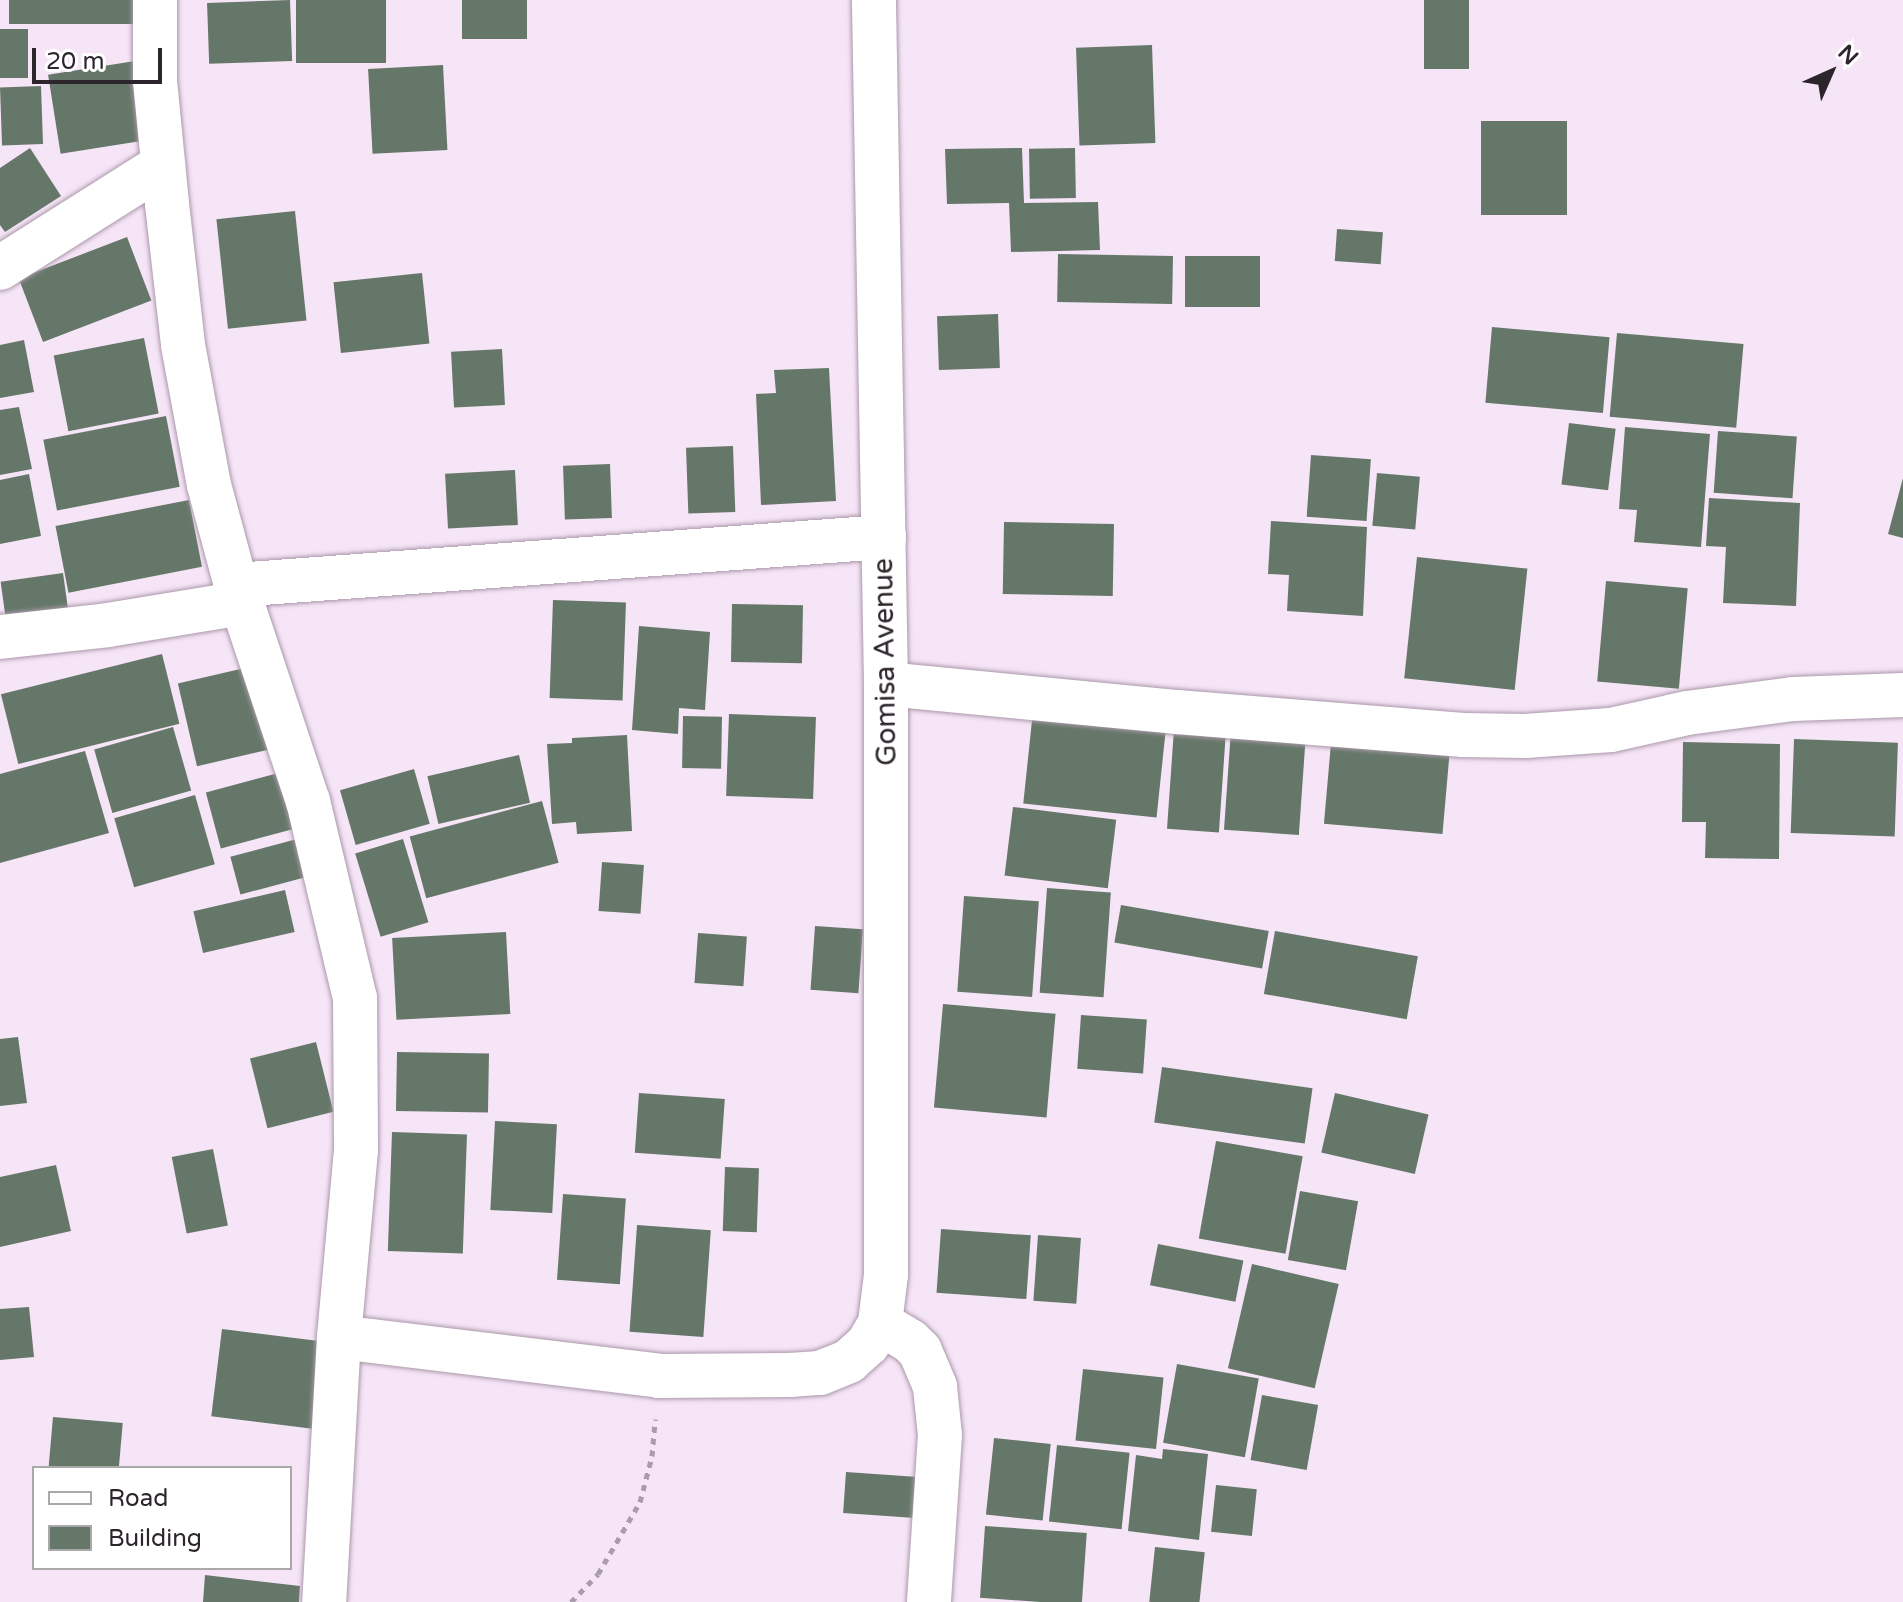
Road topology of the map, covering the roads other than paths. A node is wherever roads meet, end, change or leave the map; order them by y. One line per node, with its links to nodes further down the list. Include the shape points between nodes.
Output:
1 (155, 0): 3 (street)
2 (874, 0): 5 (street, Gomisa Avenue)
3 (163, 165): 4 (street); 6 (street, via 183,345 209,485)
4 (0, 268)
5 (884, 537): 6 (street); 8 (street, Gomisa Avenue)
6 (239, 594): 7 (street, via 108,625); 11 (street, via 308,801 355,998 356,1150)
7 (0, 637)
8 (886, 684): 9 (street, via 1177,712 1525,736 1611,730 1793,699); 10 (street, Gomisa Avenue, via 886,1275)
9 (1903, 695)
10 (880, 1323): 11 (street, via 849,1361 820,1373 659,1376); 13 (street, via 920,1351 935,1387 940,1435)
11 (339, 1337): 12 (street)
12 (324, 1602)
13 (929, 1602)

